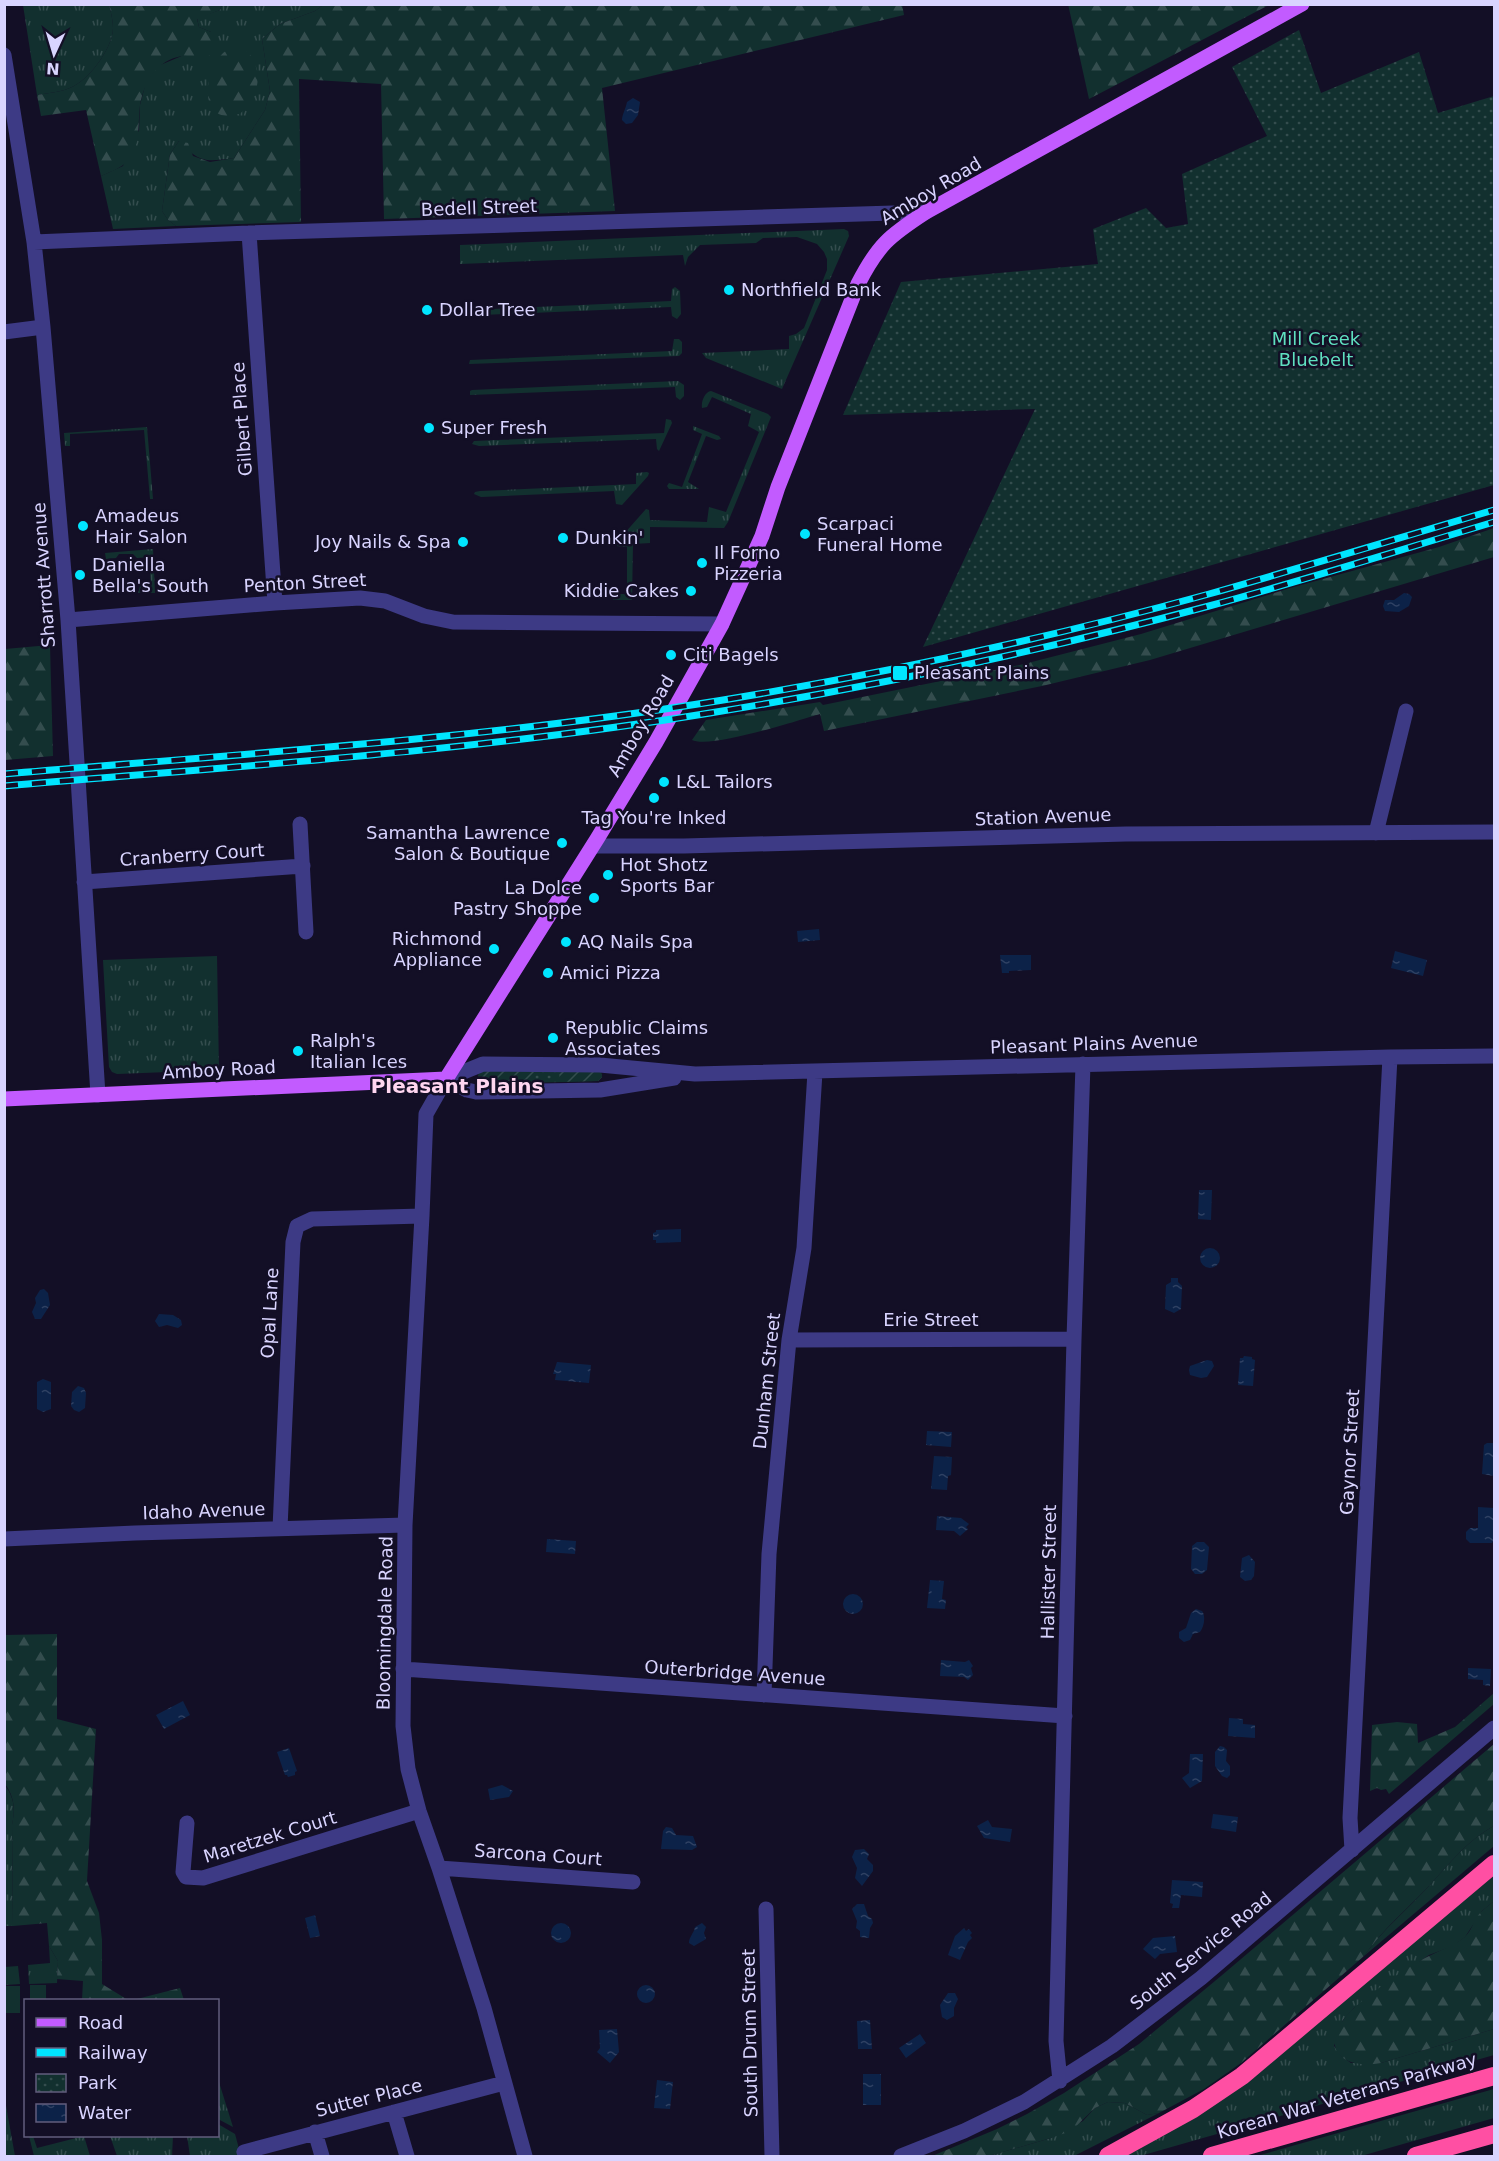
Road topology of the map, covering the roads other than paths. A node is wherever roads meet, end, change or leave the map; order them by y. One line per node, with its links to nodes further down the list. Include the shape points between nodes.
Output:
1 (1302, 4): 3 (main road, Amboy Road)
2 (4, 55): 5 (street, Sharrott Avenue)
3 (926, 213): 4 (street, Bedell Street); 10 (main road, Amboy Road, via 886,240 858,284 785,467 762,536)
4 (249, 233): 5 (street, Bedell Street); 8 (street, Gilbert Place)
5 (34, 243): 6 (street, Sharrott Avenue)
6 (43, 327): 7 (street); 9 (street, Sharrott Avenue)
7 (4, 332)
8 (275, 603): 9 (street, Penton Street); 10 (street, Penton Street, via 373,599 453,622)
9 (68, 620): 17 (street, Sharrott Avenue)
10 (722, 624): 15 (main road, Amboy Road)
11 (1406, 711): 14 (street)
12 (300, 824): 16 (street)
13 (1494, 832): 14 (street, Station Avenue)
14 (1376, 833): 15 (street, Station Avenue, via 1126,834)
15 (593, 846): 24 (main road, Amboy Road)
16 (303, 866): 17 (street, Cranberry Court); 18 (street)
17 (84, 882): 25 (street, Sharrott Avenue)
18 (306, 932)
19 (1494, 1056): 20 (street, Pleasant Plains Avenue)
20 (1390, 1057): 21 (street, Pleasant Plains Avenue); 39 (street, Gaynor Street, via 1350,1818)
21 (1083, 1064): 22 (street, Pleasant Plains Avenue); 28 (street, Hallister Street)
22 (815, 1072): 23 (street, Pleasant Plains Avenue); 29 (street, Dunham Street, via 804,1248)
23 (695, 1074): 24 (street, Pleasant Plains Avenue, via 600,1065 483,1064); 24 (street, Pleasant Plains Avenue, via 600,1090 476,1092)
24 (446, 1079): 25 (main road, Amboy Road); 27 (street, Bloomingdale Road, via 426,1114)
25 (98, 1095): 26 (main road, Amboy Road)
26 (4, 1099)
27 (422, 1216): 30 (street, Bloomingdale Road); 31 (street, Opal Lane, via 312,1220 297,1226 293,1242)
28 (1074, 1339): 29 (street, Erie Street); 35 (street, Hallister Street)
29 (789, 1340): 34 (street, Dunham Street, via 769,1554)
30 (405, 1525): 31 (street, Idaho Avenue); 33 (street, Bloomingdale Road)
31 (280, 1528): 32 (street, Idaho Avenue)
32 (4, 1539)
33 (403, 1669): 34 (street, Outerbridge Avenue); 37 (street, Bloomingdale Road, via 403,1726)
34 (764, 1695): 35 (street, Outerbridge Avenue)
35 (1065, 1716): 45 (street, Hallister Street, via 1056,2041)
36 (1494, 1728): 39 (street, South Service Road)
37 (418, 1811): 38 (street, Maretzek Court, via 194,1879 183,1872); 41 (street, Bloomingdale Road)
38 (187, 1823)
39 (1352, 1850): 45 (street, South Service Road, via 1172,2002)
40 (1494, 1864): 56 (highway, via 1242,2076)
41 (439, 1868): 42 (street, Sarcona Court); 46 (street, Bloomingdale Road)
42 (633, 1882)
43 (766, 1910): 54 (street, South Drum Street)
44 (1494, 2076): 57 (highway, Korean War Veterans Parkway)
45 (1060, 2080): 55 (street, South Service Road, via 995,2117)
46 (504, 2083): 47 (street, Sutter Place); 53 (street, Bloomingdale Road)
47 (394, 2112): 48 (street, Sutter Place); 52 (street)
48 (315, 2132): 50 (street, Sutter Place); 51 (street)
49 (1491, 2135): 58 (highway)
50 (244, 2152)
51 (322, 2157)
52 (407, 2157)
53 (525, 2157)
54 (772, 2157)
55 (901, 2157)
56 (1108, 2157)
57 (1212, 2157)
58 (1416, 2157)

